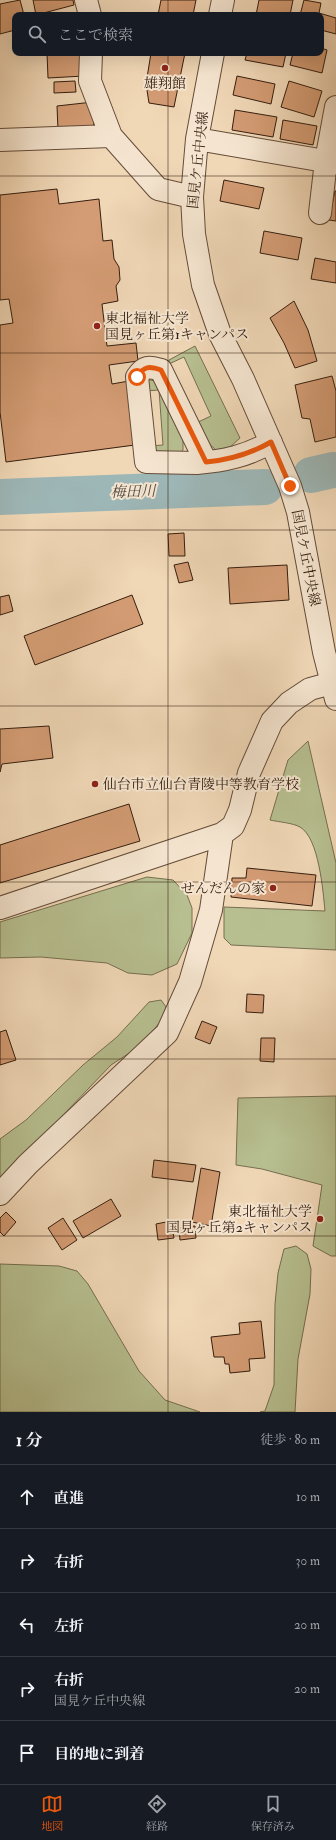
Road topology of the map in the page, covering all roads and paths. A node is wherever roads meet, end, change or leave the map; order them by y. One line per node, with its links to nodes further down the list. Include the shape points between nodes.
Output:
1 (86, 0): 3 (street)
2 (223, 0): 4 (street)
3 (89, 12)
4 (221, 12)
5 (91, 56): 8 (street, via 90,81)
6 (212, 56): 9 (street, 国見ケ丘中央線)
7 (336, 107): 11 (street)
8 (111, 136): 10 (street); 12 (street, via 158,189)
9 (197, 139): 11 (street); 12 (street, 国見ケ丘中央線)
10 (0, 140)
11 (331, 162): 13 (street)
12 (192, 197): 14 (street, 国見ケ丘中央線, via 194,234 203,285 220,334 244,379)
13 (320, 214)
14 (271, 442): 15 (street, via 255,452 226,460); 16 (street, 国見ケ丘中央線, via 298,512)
15 (206, 462): 15 (street, via 146,462 137,377 142,369 149,366 161,370)
16 (334, 691): 17 (street, via 310,689 289,703 272,721 249,774 233,826)
17 (222, 834): 18 (street); 19 (street, via 211,910 190,982 167,1033 28,1164)
18 (0, 908)
19 (0, 1194)

